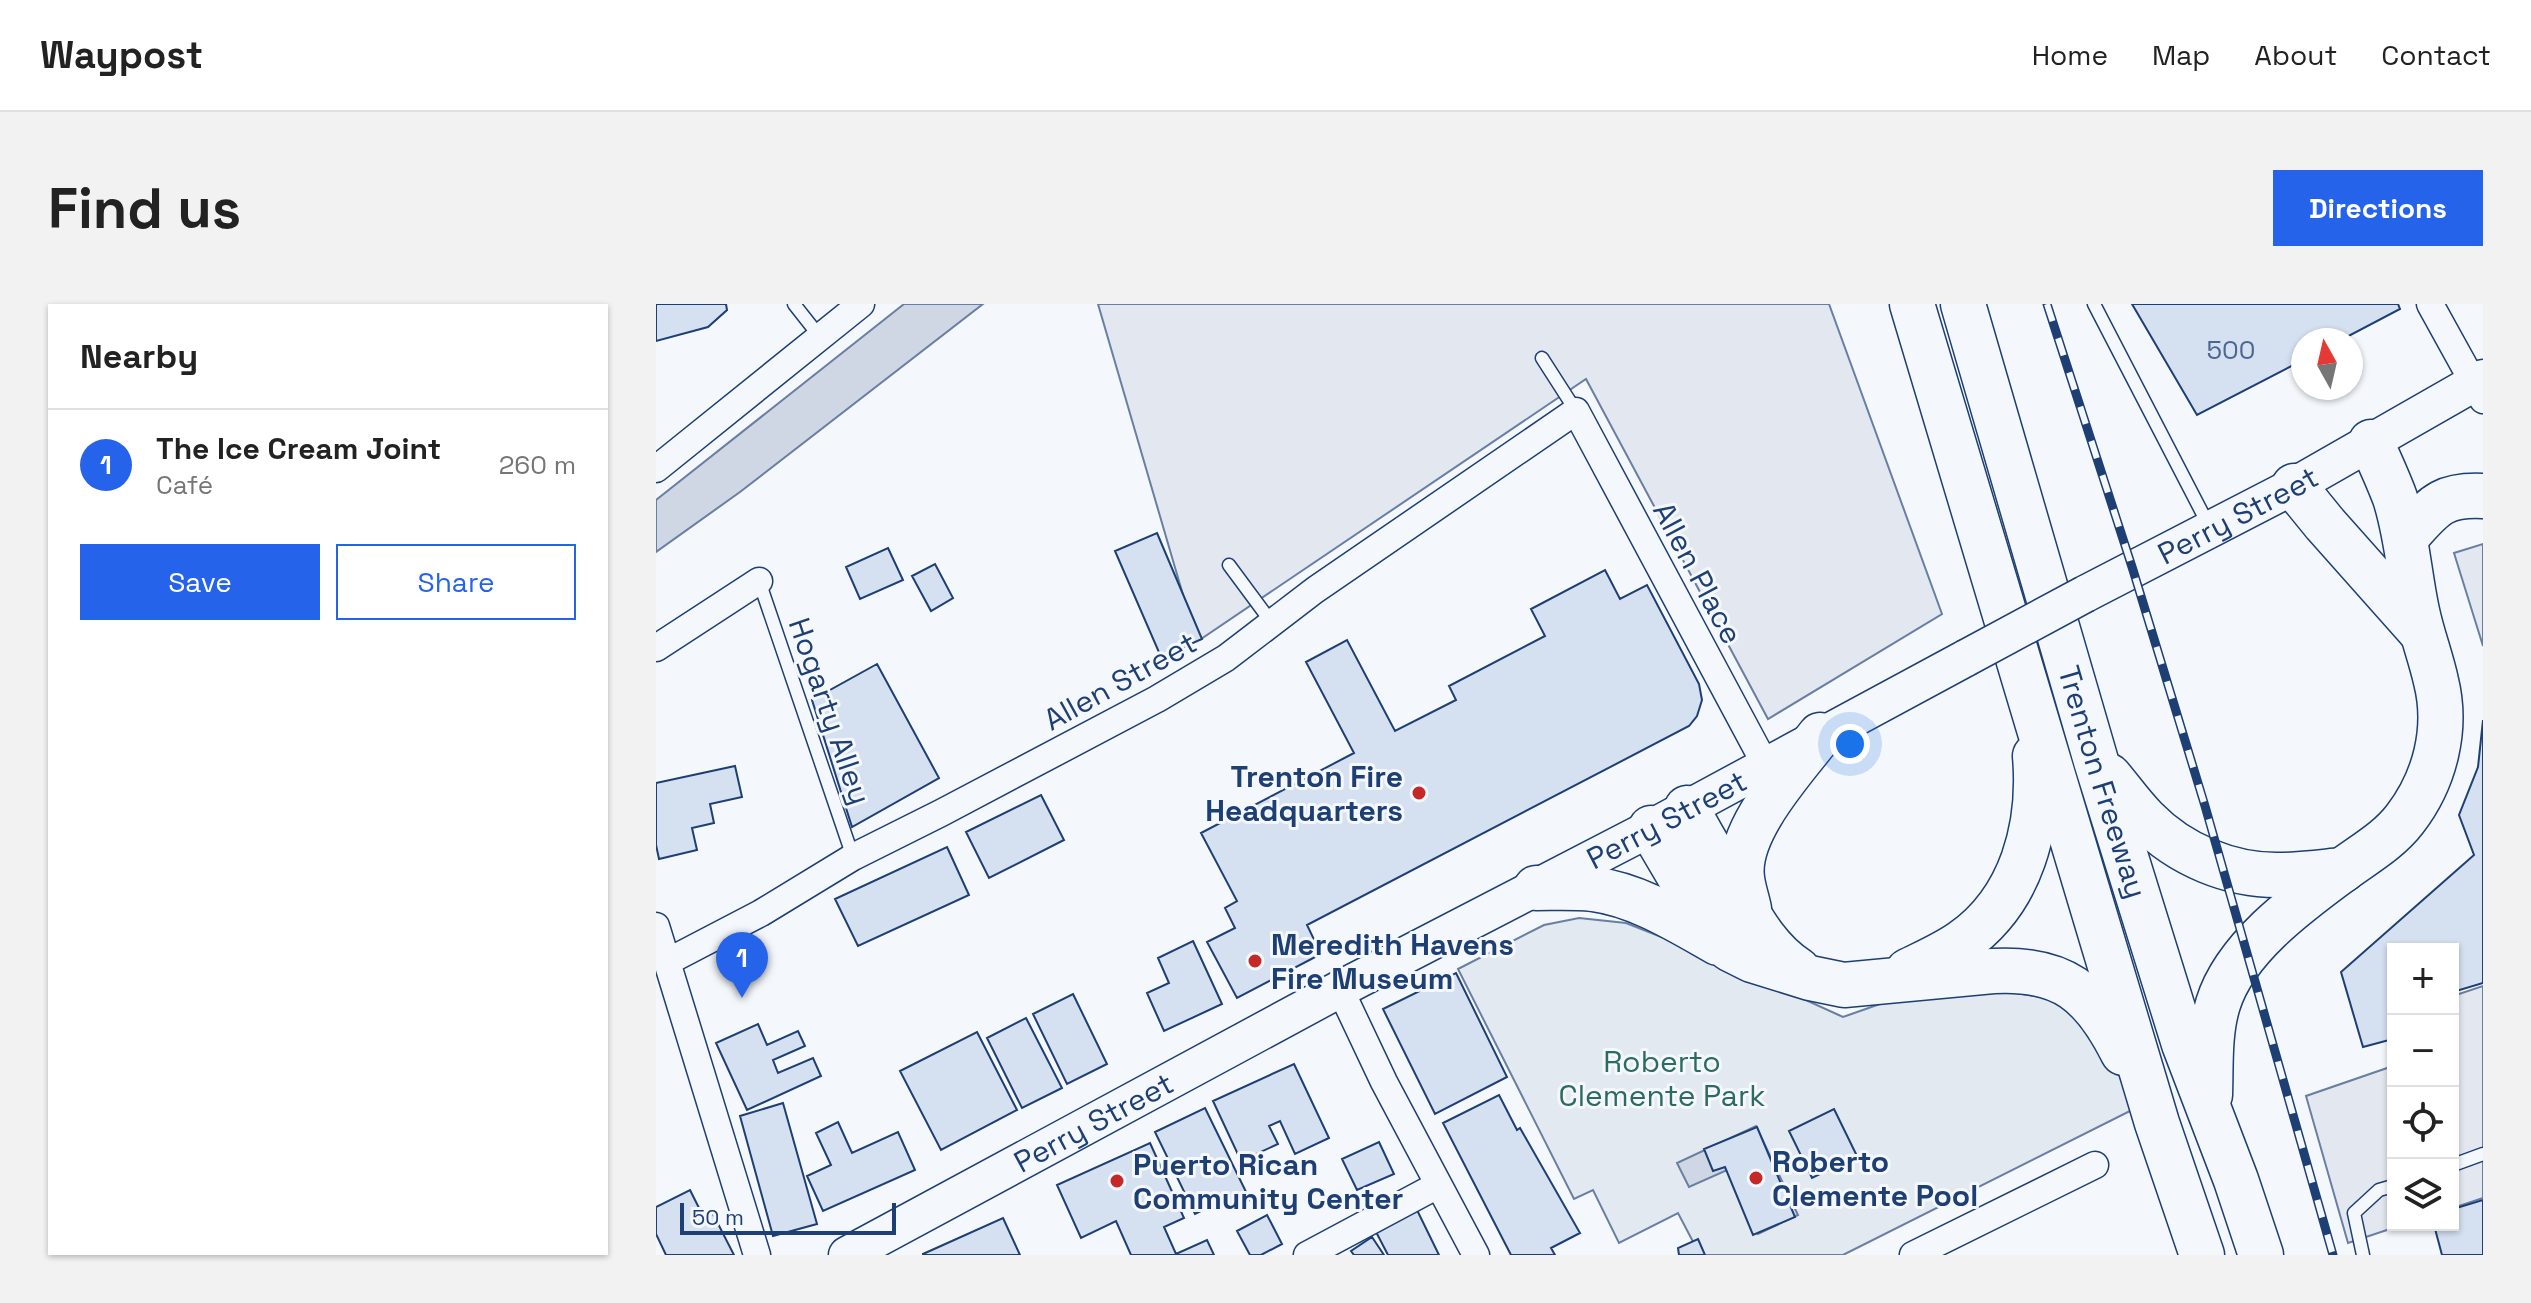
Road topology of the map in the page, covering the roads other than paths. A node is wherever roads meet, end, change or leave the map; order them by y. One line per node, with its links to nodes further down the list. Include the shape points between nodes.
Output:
1 (794, 304): 7 (lane)
2 (861, 304): 7 (street)
3 (1912, 304): 22 (highway, Trenton Freeway)
4 (1963, 304): 24 (highway, Trenton Freeway)
5 (2094, 304): 15 (lane)
6 (2430, 304): 9 (street)
7 (820, 337): 12 (street)
8 (1542, 358): 10 (lane)
9 (2480, 387): 11 (street, Perry Street)
10 (1576, 411): 19 (street, Allen Street); 25 (street, Allen Place)
11 (2371, 442): 13 (street, Perry Street); 16 (highway)
12 (656, 469)
13 (2294, 486): 15 (street, Perry Street); 20 (highway)
14 (2483, 496): 16 (highway, via 2463,495 2436,505)
15 (2210, 529): 23 (street, Perry Street, bridge)
16 (2405, 538): 20 (highway)
17 (1229, 565): 19 (lane)
18 (759, 581): 21 (street); 27 (lane, Hogarty Alley)
19 (1272, 623): 27 (street, Allen Street, via 1157,699)
20 (2425, 637): 28 (highway, via 2441,711 2432,771 2421,796 2391,835)
21 (656, 648)
22 (2030, 702): 33 (highway, via 2036,800 2015,882 1964,941); 38 (highway, Trenton Freeway)
23 (1820, 735): 25 (street, Perry Street); 31 (highway, via 1751,832 1741,875)
24 (2096, 761): 28 (highway, via 2146,820 2195,857 2252,873); 37 (highway, Trenton Freeway)
25 (1765, 764): 26 (street, Perry Street)
26 (1669, 818): 29 (street, Perry Street); 31 (highway, via 1701,837)
27 (853, 857): 32 (street, Allen Street)
28 (2343, 870): 37 (highway, via 2282,917 2229,979 2217,1005)
29 (1536, 888): 31 (highway, via 1592,889); 34 (street, Perry Street)
30 (656, 926): 32 (street)
31 (1742, 936): 33 (highway, via 1810,978 1844,985)
32 (667, 962): 35 (street)
33 (1883, 983): 38 (highway, via 2017,970 2070,985 2108,1024)
34 (1340, 989): 42 (street); 45 (street, Perry Street)
35 (679, 1002): 36 (street); 44 (street)
36 (656, 1015)
37 (2209, 1109): 50 (highway, Trenton Freeway)
38 (2157, 1123): 49 (highway, Trenton Freeway)
39 (2483, 1154): 40 (lane)
40 (2459, 1163)
41 (2095, 1165): 48 (street)
42 (1438, 1185): 46 (street); 47 (street)
43 (2387, 1188): 51 (lane, via 2354,1213)
44 (757, 1255)
45 (847, 1255)
46 (1307, 1255)
47 (1476, 1255)
48 (1913, 1255)
49 (2202, 1255)
50 (2261, 1255)
51 (2363, 1255)

